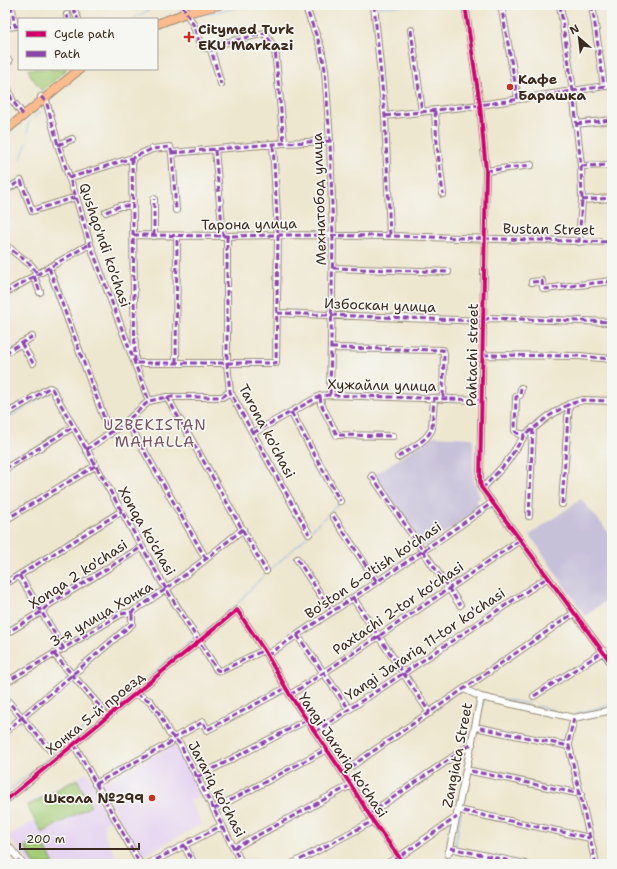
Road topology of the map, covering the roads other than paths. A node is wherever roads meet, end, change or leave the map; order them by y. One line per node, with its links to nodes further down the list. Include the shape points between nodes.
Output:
1 (11, 5): 15 (street)
2 (196, 5): 11 (main road)
3 (219, 5): 11 (main road)
4 (305, 5): 38 (street, Мехнатобод улица, via 321,48)
5 (374, 5): 32 (street)
6 (465, 5): 28 (street, Pahtachi street)
7 (501, 5): 27 (street)
8 (560, 5): 25 (street)
9 (592, 5): 24 (street)
10 (73, 8): 12 (street)
11 (185, 11): 13 (main road); 14 (main road); 18 (street, via 200,44 204,48)
12 (78, 18)
13 (158, 18)
14 (158, 24)
15 (17, 26): 16 (street)
16 (5, 27)
17 (411, 30): 30 (street)
18 (210, 46): 21 (street); 40 (street, via 265,33 274,49)
19 (73, 70): 26 (main road)
20 (79, 70): 26 (main road)
21 (221, 84)
22 (612, 85): 24 (street)
23 (7, 86): 31 (street, via 12,100)
24 (604, 86): 25 (street)
25 (573, 91): 27 (street); 34 (street)
26 (43, 98): 31 (main road); 41 (street, Qushqo'ndi ko'chasi)
27 (518, 99): 28 (street)
28 (480, 105): 29 (street); 48 (street, Pahtachi street)
29 (435, 111): 30 (street); 51 (street)
30 (422, 112): 32 (street)
31 (23, 114): 35 (main road); 36 (main road)
32 (385, 116): 65 (street)
33 (612, 120): 34 (street)
34 (576, 124): 47 (street)
35 (5, 126)
36 (5, 131)
37 (72, 139): 41 (street)
38 (330, 142): 40 (street); 64 (street, Мехнатобод улица)
39 (272, 144): 40 (street); 42 (street); 60 (street)
40 (284, 144)
41 (58, 145): 49 (street, Qushqo'ndi ko'chasi)
42 (214, 150): 43 (street); 63 (street, Tarona ko'chasi)
43 (172, 153): 44 (street, via 170,147 158,148); 57 (street)
44 (132, 158): 49 (street); 56 (street)
45 (612, 164): 47 (street)
46 (530, 165): 48 (street)
47 (581, 166): 55 (street)
48 (486, 171): 66 (street, Pahtachi street)
49 (69, 178): 52 (street, Qushqo'ndi ko'chasi)
50 (5, 190): 52 (street, via 21,181 32,211)
51 (443, 194)
52 (76, 197): 69 (street, Qushqo'ndi ko'chasi)
53 (612, 198): 55 (street)
54 (154, 199): 61 (street)
55 (582, 200): 67 (street)
56 (133, 206): 58 (street, via 120,206); 59 (street)
57 (176, 210)
58 (106, 212)
59 (133, 235): 61 (street, Тарона улица); 90 (street)
60 (278, 235): 63 (street, Тарона улица); 64 (street, Тарона улица); 79 (street)
61 (154, 236): 62 (street, Тарона улица)
62 (178, 236): 63 (street, Тарона улица); 91 (street)
63 (225, 236): 92 (street, Tarona ko'chasi)
64 (333, 236): 65 (street, Тарона улица); 72 (street, Мехнатобод улица)
65 (390, 236): 66 (street, Тарона улица)
66 (485, 240): 67 (street, Bustаn Street); 81 (street, Pahtachi street)
67 (579, 242): 68 (street, Bustаn Street)
68 (612, 242)
69 (90, 244): 71 (street); 90 (street, Qushqo'ndi ko'chasi)
70 (5, 245): 74 (street, via 32,266)
71 (49, 268): 74 (street); 110 (street)
72 (333, 268): 73 (street); 80 (street, Мехнатобод улица)
73 (448, 272)
74 (36, 275): 77 (street); 78 (street)
75 (612, 281): 76 (street, via 545,289 542,282)
76 (532, 282)
77 (40, 292)
78 (5, 293)
79 (277, 313): 80 (street, Избоскан улица); 92 (street, via 276,363)
80 (332, 315): 81 (street, Избоскан улица); 85 (street, Мехнатобод улица)
81 (483, 321): 82 (street, Избоскан улица, via 489,318); 87 (street, Pahtachi street)
82 (612, 322)
83 (32, 337): 84 (street)
84 (21, 343): 86 (street); 89 (street)
85 (331, 348): 95 (street, Мехнатобод улица); 99 (street, Хужайли улица, via 443,350)
86 (5, 353)
87 (483, 355): 88 (street); 100 (street, Pahtachi street)
88 (612, 359)
89 (33, 363)
90 (135, 363): 91 (street); 101 (street, Qushqo'ndi ko'chasi)
91 (176, 363): 92 (street)
92 (227, 363): 94 (street, Tarona ko'chasi)
93 (521, 388): 111 (street, via 520,395 516,397 516,430 517,433)
94 (230, 392): 97 (street, via 222,397); 109 (street, Tarona ko'chasi)
95 (330, 395): 96 (street, Хужайли улица); 98 (street, Хужайли улица)
96 (320, 396): 104 (street); 112 (street, via 321,404 337,435)
97 (167, 397): 101 (street); 126 (street)
98 (434, 398): 99 (street, Хужайли улица); 114 (street, via 431,432)
99 (443, 399): 100 (street, Хужайли улица)
100 (482, 400): 118 (street, Pahtachi street)
101 (149, 401): 106 (street)
102 (612, 402): 103 (street, via 583,400)
103 (569, 404): 108 (street); 121 (street)
104 (290, 412): 109 (street); 119 (street)
105 (5, 415): 107 (street, Xonqa ko'chasi, via 51,388)
106 (127, 421): 110 (street); 131 (street)
107 (73, 427): 113 (street, Xonqa ko'chasi); 116 (street)
108 (533, 428): 111 (street); 124 (street)
109 (253, 433): 127 (street, Tarona ko'chasi)
110 (110, 434): 113 (street)
111 (525, 435): 118 (street, via 507,462)
112 (393, 436)
113 (86, 450): 115 (street, Xonqa ko'chasi)
114 (398, 457)
115 (95, 466): 122 (street, Xonqa ko'chasi); 125 (street)
116 (5, 469)
117 (372, 476): 130 (street)
118 (482, 489): 120 (street)
119 (340, 501)
120 (492, 503): 128 (street); 130 (street, Bo'ston 6-o'tish ko'chasi)
121 (562, 504)
122 (122, 511): 129 (street, Xonqa ko'chasi); 134 (street)
123 (333, 516): 136 (street)
124 (529, 516)
125 (5, 520)
126 (243, 529): 131 (street, 3-я улица Хонка); 133 (street)
127 (309, 534)
128 (520, 540): 135 (street); 139 (street, Paxtachi 2-tor ko'chasi)
129 (142, 547): 138 (street, Xonqa ko'chasi); 142 (street, Xonqa 2 ko'chasi, via 48,605)
130 (423, 551): 136 (street, Bo'ston 6-o'tish ko'chasi); 139 (street)
131 (206, 559): 138 (street, 3-я улица Хонка)
132 (297, 559): 144 (street)
133 (266, 571)
134 (19, 575): 137 (street); 142 (street)
135 (548, 577): 145 (street); 157 (street, Yangi Jarariq 11-tor ko'chasi)
136 (377, 582): 140 (street, Bo'ston 6-o'tish ko'chasi)
137 (5, 584)
138 (166, 589): 143 (street, 3-я улица Хонка); 149 (street, Xonqa ko'chasi)
139 (449, 589): 141 (street); 148 (street, Paxtachi 2-tor ko'chasi)
140 (353, 598): 144 (street, Bo'ston 6-o'tish ko'chasi); 148 (street)
141 (460, 605)
142 (41, 612): 146 (street, Xonqa 2 ko'chasi); 150 (street)
143 (132, 612): 150 (street, 3-я улица Хонка, via 121,614); 158 (street, via 132,624)
144 (332, 612): 147 (street, Bo'ston 6-o'tish ko'chasi)
145 (574, 613): 151 (street); 161 (street)
146 (5, 634)
147 (297, 635): 152 (street, Bo'ston 6-o'tish ko'chasi); 156 (street)
148 (379, 636): 156 (street, Paxtachi 2-tor ko'chasi); 157 (street)
149 (198, 642): 152 (street, Yangi Jarariq ko'chasi, via 237,610); 155 (street, Xonqa ko'chasi, via 217,670); 162 (street, Хонка 5-й проезд)
150 (64, 648): 153 (street, 3-я улица Хонка)
151 (604, 651): 154 (street); 164 (street)
152 (265, 653): 155 (street, Bo'ston 6-o'tish ko'chasi); 160 (street, Yangi Jarariq ko'chasi)
153 (54, 654): 158 (street); 159 (street, 3-я улица Хонка)
154 (612, 664)
155 (221, 671)
156 (323, 672): 163 (street, Paxtachi 2-tor ko'chasi); 168 (street)
157 (403, 673): 168 (street, Yangi Jarariq 11-tor ko'chasi); 170 (street)
158 (72, 675): 167 (street); 171 (street)
159 (5, 683)
160 (286, 688): 163 (street, Yangi Jarariq ko'chasi); 177 (street, via 207,730 203,722)
161 (464, 689): 165 (street); 170 (street)
162 (136, 694): 177 (street, Jarariq ko'chasi, via 154,705); 178 (street, Хонка 5-й проезд)
163 (290, 695): 173 (street, Yangi Jarariq ko'chasi)
164 (534, 696)
165 (481, 697): 172 (street); 179 (street, Zangiata Street)
166 (5, 698): 171 (street)
167 (102, 710)
168 (349, 710): 176 (street, Yangi Jarariq 11-tor ko'chasi)
169 (612, 710): 172 (street)
170 (430, 712): 184 (street)
171 (22, 718): 175 (street); 182 (street)
172 (574, 718): 180 (street)
173 (307, 720): 176 (street, Yangi Jarariq ko'chasi); 185 (street)
174 (480, 728): 180 (street)
175 (5, 732)
176 (315, 732): 181 (street, Yangi Jarariq ko'chasi)
177 (174, 738): 185 (street, Jarariq ko'chasi, via 180,744); 186 (street, via 170,743)
178 (74, 744): 186 (street); 189 (street, Хонка 5-й проезд)
179 (472, 744): 192 (street); 193 (street, Zangiata Street)
180 (569, 746): 188 (street)
181 (327, 749): 184 (street, Yangi Jarariq ko'chasi); 190 (street)
182 (50, 750)
183 (471, 771): 188 (street)
184 (343, 772): 187 (street, Yangi Jarariq ko'chasi)
185 (197, 777): 190 (street, Jarariq ko'chasi)
186 (95, 784): 202 (street)
187 (352, 785): 192 (street, Yangi Jarariq ko'chasi); 199 (street)
188 (581, 794): 196 (street)
189 (5, 801)
190 (214, 809): 195 (street, Jarariq ko'chasi)
191 (463, 811): 196 (street)
192 (369, 814): 194 (street, Yangi Jarariq ko'chasi)
193 (457, 817): 200 (street); 209 (street, Zangiata Street, via 449,851)
194 (373, 821): 200 (street, Yangi Jarariq ko'chasi); 206 (street)
195 (224, 829): 198 (street, via 218,827); 199 (street, Jarariq ko'chasi)
196 (590, 838): 210 (street)
197 (6, 845): 201 (street)
198 (184, 845): 203 (street); 204 (street)
199 (234, 848): 205 (street, Jarariq ko'chasi)
200 (399, 857): 207 (street); 208 (street, Yangi Jarariq ko'chasi)
201 (19, 863)
202 (140, 864)
203 (148, 864)
204 (194, 864)
205 (241, 864)
206 (292, 864)
207 (386, 864)
208 (404, 864)
209 (525, 864)
210 (596, 864)

